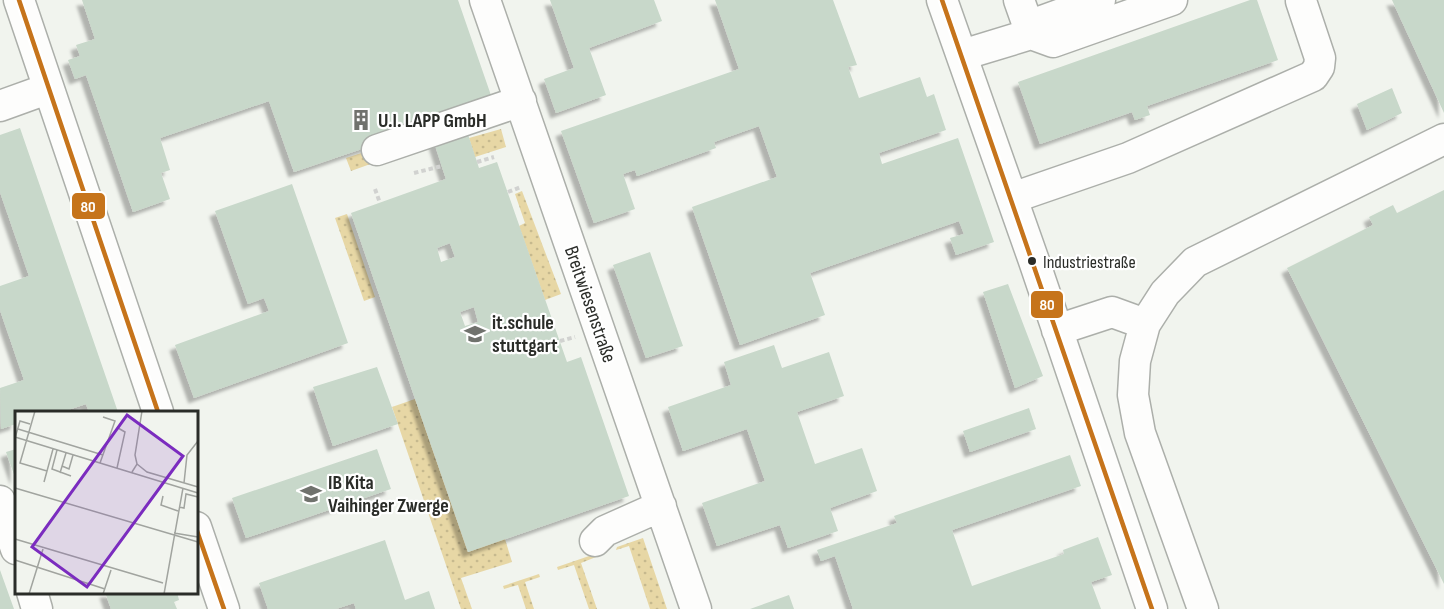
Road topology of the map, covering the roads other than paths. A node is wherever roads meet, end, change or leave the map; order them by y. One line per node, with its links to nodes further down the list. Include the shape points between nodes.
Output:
1 (19, 0): 10 (street)
2 (485, 0): 11 (street, Breitwiesenstraße)
3 (942, 0): 9 (street)
4 (1059, 0): 8 (street)
5 (1100, 0): 8 (street)
6 (1172, 0): 8 (street, via 1053,42)
7 (1301, 1): 15 (street, via 1320,58 1320,67 1313,76 1106,173)
8 (1025, 18): 9 (street)
9 (962, 55): 15 (street)
10 (47, 89): 12 (street); 18 (street)
11 (521, 101): 14 (street); 25 (street, Breitwiesenstraße)
12 (0, 106)
13 (1444, 139): 16 (street, via 1195,262 1165,292)
14 (377, 150)
15 (1012, 198): 17 (street)
16 (1145, 324): 17 (street, via 1112,312); 27 (street, via 1135,360 1133,395 1140,433)
17 (1057, 330): 26 (street)
18 (158, 411)
19 (0, 501): 21 (street)
20 (198, 533): 24 (street)
21 (15, 546)
22 (33, 594): 23 (street)
23 (37, 609)
24 (224, 609)
25 (696, 609)
26 (1152, 609)
27 (1203, 609)

